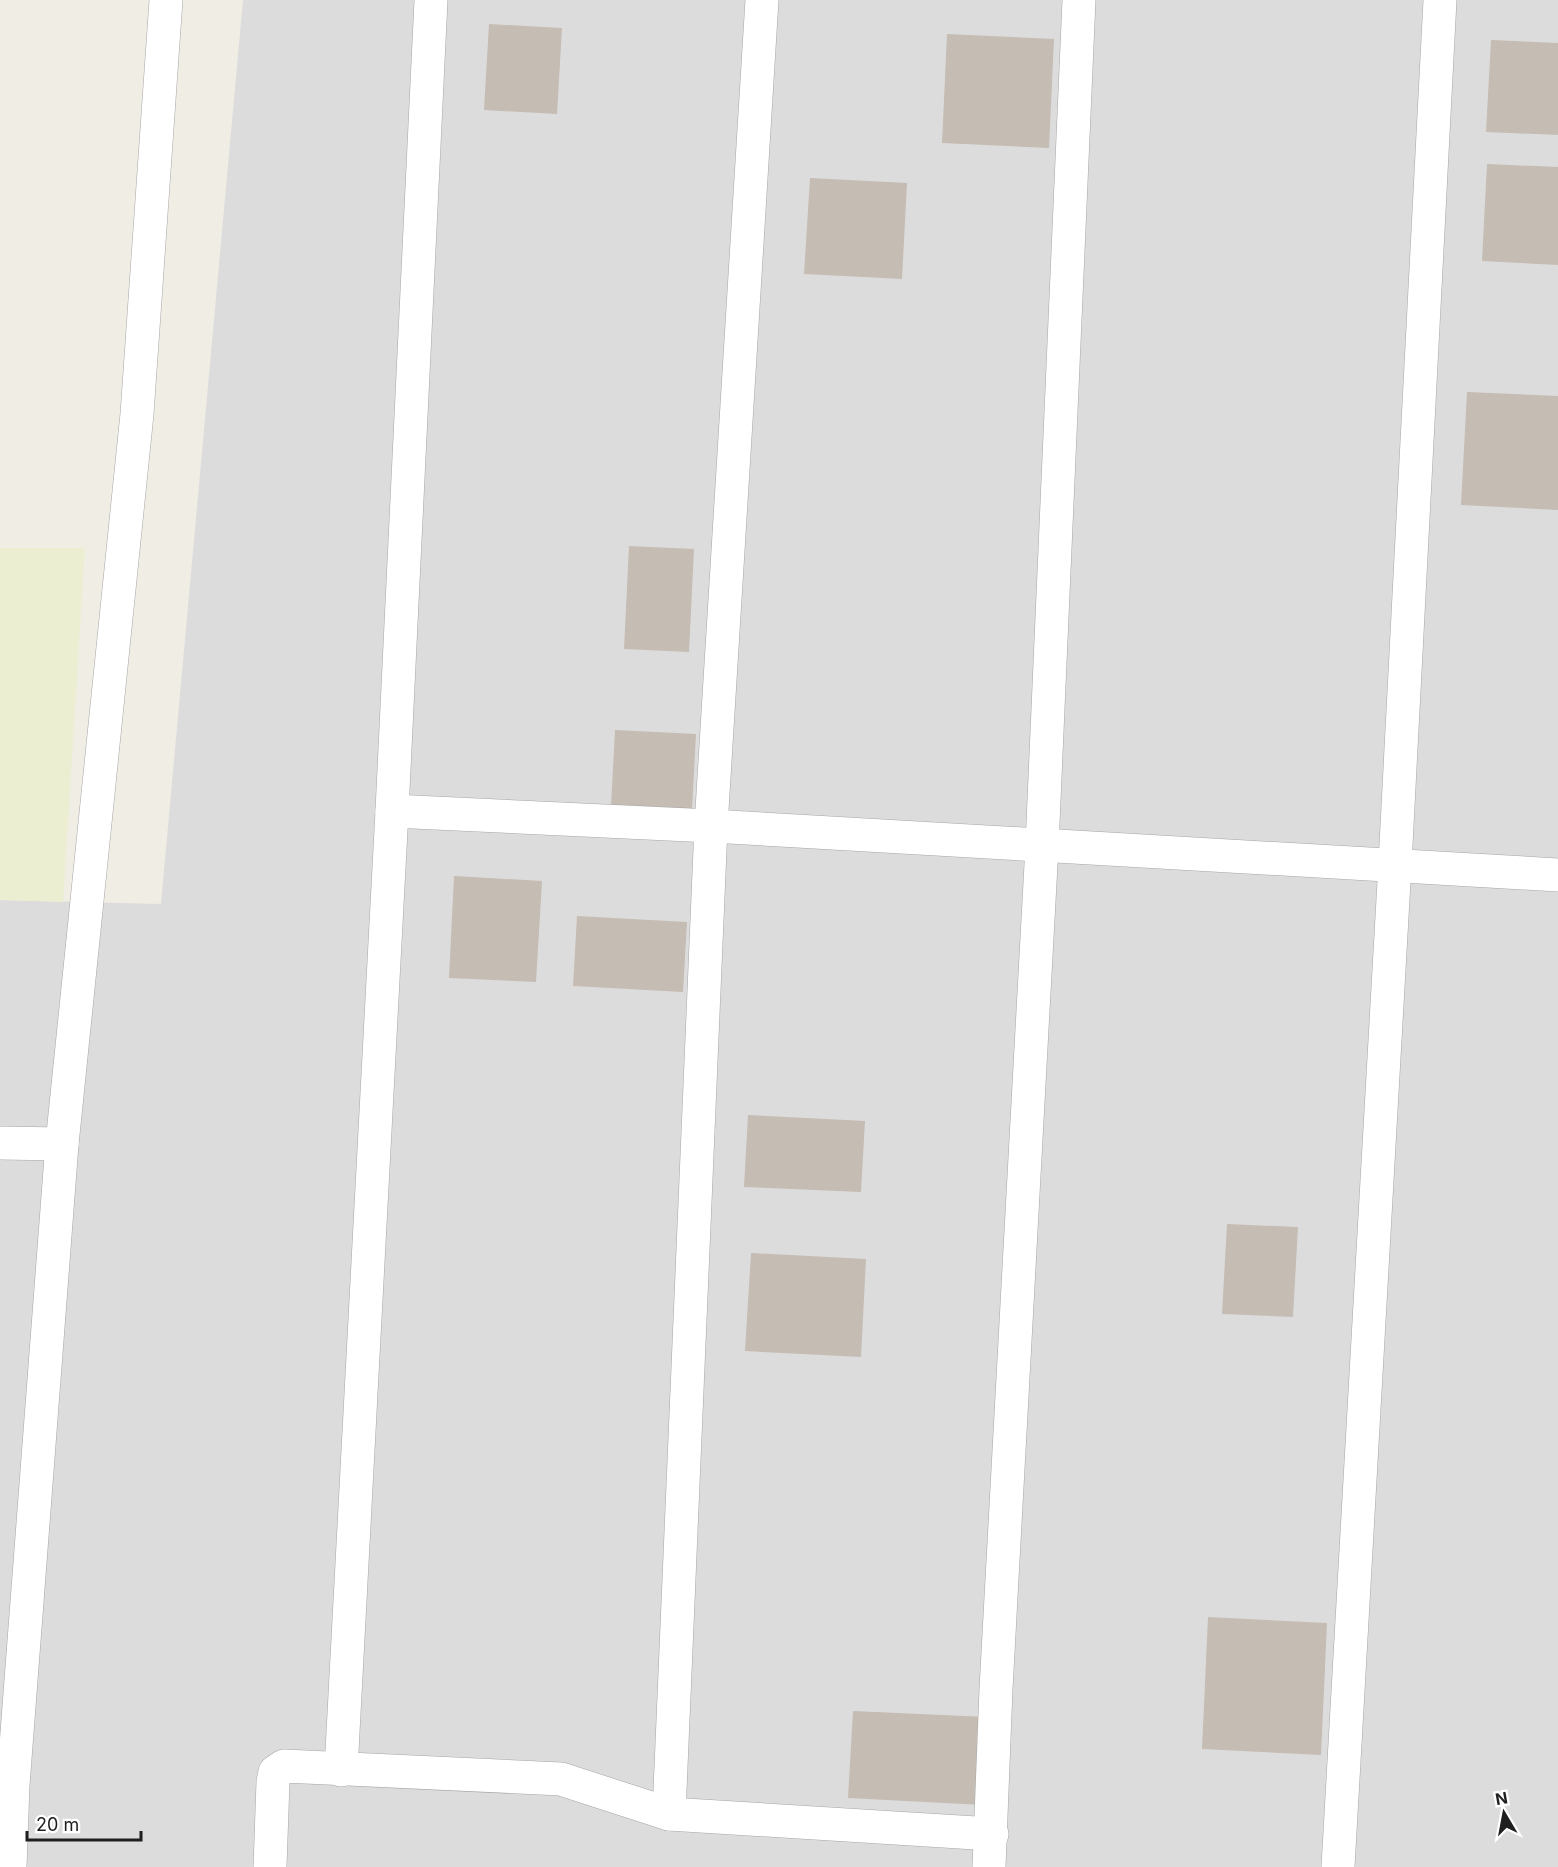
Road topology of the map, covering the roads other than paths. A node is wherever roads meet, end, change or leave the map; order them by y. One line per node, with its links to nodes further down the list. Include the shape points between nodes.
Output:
1 (166, 0): 12 (street, via 137,414)
2 (431, 0): 6 (street)
3 (762, 0): 7 (street)
4 (1079, 0): 8 (street)
5 (1440, 0): 9 (street)
6 (392, 812): 7 (street); 13 (street)
7 (711, 826): 8 (street); 14 (street)
8 (1042, 846): 9 (street); 15 (street, via 997,1665)
9 (1395, 864): 10 (street); 19 (street)
10 (1558, 875)
11 (0, 1143): 12 (street)
12 (62, 1144): 16 (street)
13 (341, 1770): 14 (street, via 561,1779); 17 (street, via 284,1766 275,1772)
14 (669, 1815): 15 (street)
15 (992, 1834): 18 (street)
16 (10, 1867)
17 (270, 1867)
18 (989, 1867)
19 (1338, 1867)

